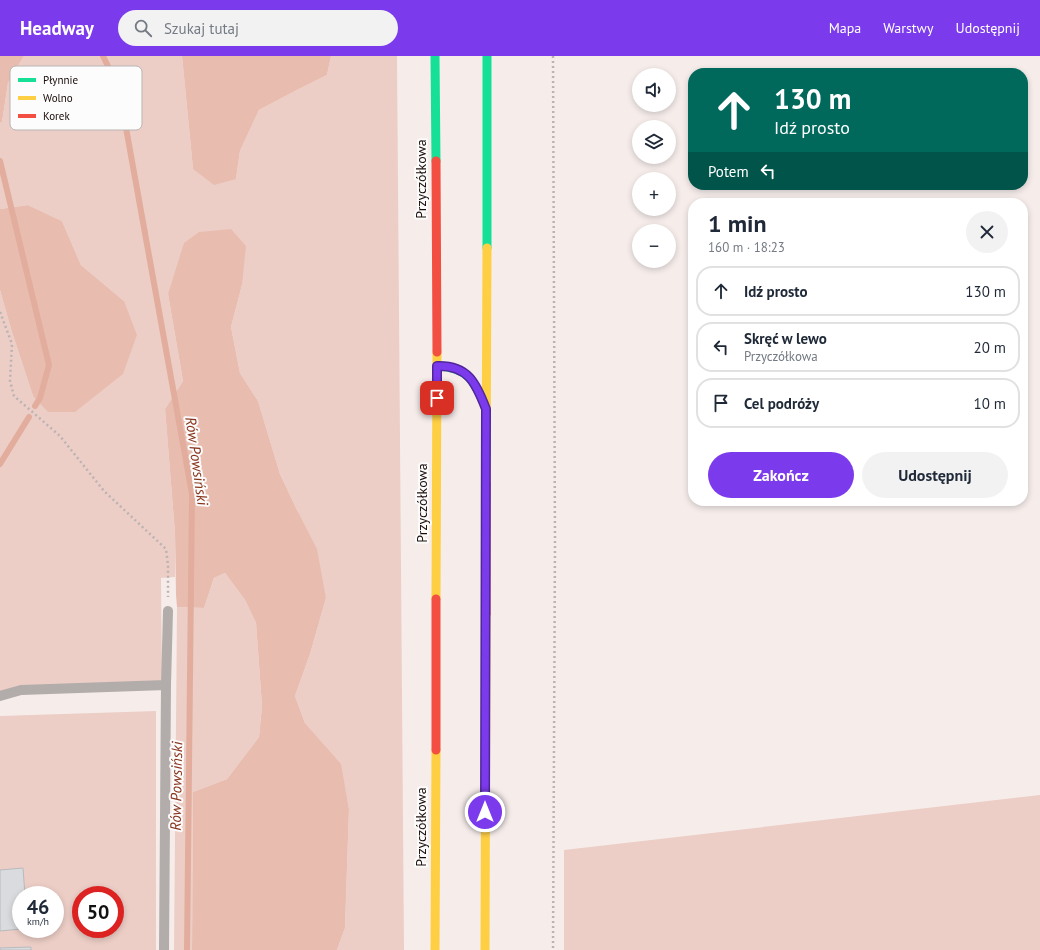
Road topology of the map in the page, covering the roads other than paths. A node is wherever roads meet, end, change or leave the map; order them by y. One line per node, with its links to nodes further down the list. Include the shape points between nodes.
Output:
1 (435, 56): 3 (main road, Przyczółkowa)
2 (487, 56): 4 (main road)
3 (437, 366): 4 (main road, via 454,368 471,379); 9 (main road, Przyczółkowa)
4 (486, 409): 10 (main road)
5 (168, 611): 6 (lane)
6 (166, 685): 7 (lane, via 21,690); 8 (lane)
7 (0, 696)
8 (164, 950)
9 (435, 950)
10 (485, 950)

